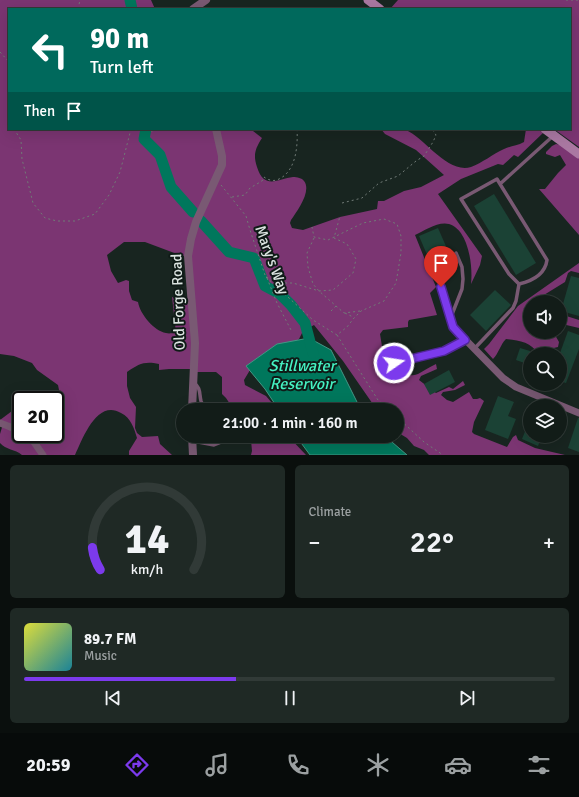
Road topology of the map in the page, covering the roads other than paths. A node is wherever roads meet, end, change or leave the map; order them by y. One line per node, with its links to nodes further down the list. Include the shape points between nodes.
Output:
1 (206, 0): 3 (street)
2 (368, 0): 4 (main road)
3 (194, 8)
4 (379, 8)
5 (216, 130): 18 (street, Old Forge Road, via 222,165 196,222 188,256 195,343)
6 (546, 130): 7 (main road)
7 (554, 136): 8 (main road); 9 (lane)
8 (579, 154)
9 (500, 184): 11 (lane, via 547,260 542,273 531,282); 11 (lane, via 497,178 461,199 509,274)
10 (456, 253): 13 (lane, via 462,267 463,279 462,289)
11 (519, 284): 16 (lane, via 513,308)
12 (441, 287): 13 (lane)
13 (451, 317): 14 (lane)
14 (453, 327): 15 (street)
15 (465, 340): 16 (street); 17 (lane, via 444,351)
16 (474, 349): 19 (street, via 503,378)
17 (394, 363)
18 (193, 382): 20 (street, Old Forge Road); 21 (lane, via 200,390)
19 (542, 399)
20 (192, 400): 21 (lane)
21 (201, 401)
22 (567, 410): 23 (street)
23 (579, 413)
24 (0, 424): 25 (street)
25 (12, 428)
26 (34, 443): 28 (street)
27 (192, 443): 29 (street)
28 (43, 455)
29 (193, 455)

